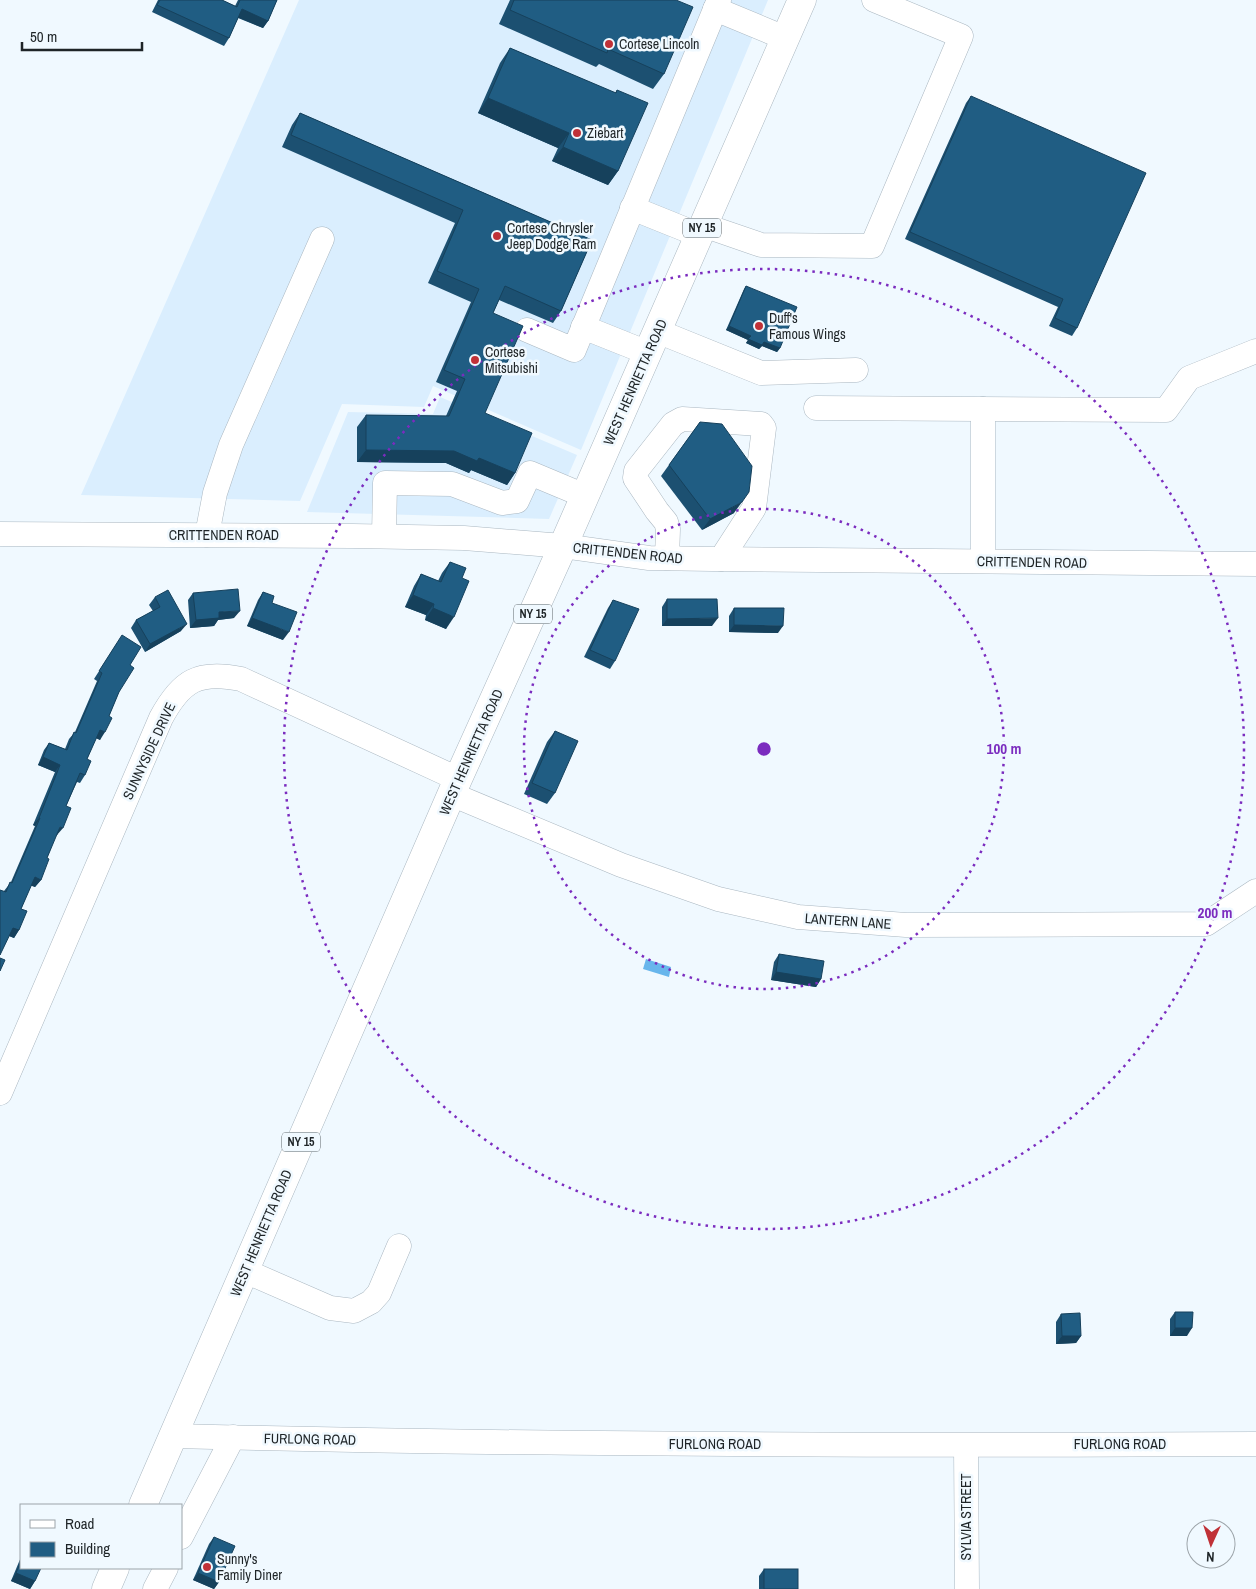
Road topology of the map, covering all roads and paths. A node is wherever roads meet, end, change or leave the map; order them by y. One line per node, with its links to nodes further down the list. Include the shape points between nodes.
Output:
1 (802, 0): 4 (main road, WEST HENRIETTA ROAD / NY 15)
2 (874, 0): 6 (street, via 961,36 872,246 761,245)
3 (717, 4): 4 (street); 5 (street)
4 (785, 38): 6 (main road, WEST HENRIETTA ROAD / NY 15)
5 (632, 208): 6 (street); 8 (street)
6 (701, 230): 10 (main road, WEST HENRIETTA ROAD / NY 15)
7 (322, 239): 17 (street, via 231,445 215,493)
8 (583, 327): 9 (street, via 574,350); 10 (street)
9 (527, 330)
10 (653, 342): 12 (street, via 761,373); 15 (main road, WEST HENRIETTA ROAD / NY 15)
11 (1256, 351): 14 (street, via 1189,378 1166,410)
12 (856, 370)
13 (816, 408): 14 (street)
14 (983, 409): 22 (street)
15 (585, 496): 18 (street, via 530,473 517,501 502,503 452,484 385,482); 19 (main road, WEST HENRIETTA ROAD / NY 15)
16 (0, 534): 17 (street, CRITTENDEN ROAD)
17 (207, 535): 18 (street, CRITTENDEN ROAD)
18 (384, 536): 19 (street, CRITTENDEN ROAD)
19 (563, 546): 20 (street, CRITTENDEN ROAD); 24 (main road, WEST HENRIETTA ROAD / NY 15)
20 (667, 558): 21 (street, CRITTENDEN ROAD); 21 (street, via 666,522 635,478 636,471 674,424 682,419 761,424 764,428 754,508)
21 (721, 559): 22 (street, CRITTENDEN ROAD)
22 (983, 561): 23 (street, CRITTENDEN ROAD)
23 (1256, 564)
24 (455, 787): 25 (street, LANTERN LANE, via 621,865 718,899 798,917 906,925 1206,924); 26 (street, SUNNYSIDE DRIVE, via 241,679 207,677 186,684 161,718); 28 (main road, WEST HENRIETTA ROAD / NY 15)
25 (1256, 891)
26 (0, 1093)
27 (400, 1246): 28 (street, via 379,1293 371,1302 354,1311 330,1308)
28 (245, 1271): 29 (main road, WEST HENRIETTA ROAD / NY 15)
29 (174, 1436): 30 (street, FURLONG ROAD); 33 (main road, WEST HENRIETTA ROAD / NY 15)
30 (233, 1437): 32 (street, FURLONG ROAD); 34 (street)
31 (1256, 1444): 32 (street, FURLONG ROAD)
32 (966, 1446): 39 (street, SYLVIA STREET)
33 (143, 1504)
34 (182, 1536)
35 (116, 1569): 37 (main road)
36 (165, 1569): 38 (street)
37 (106, 1589)
38 (155, 1589)
39 (967, 1589)

